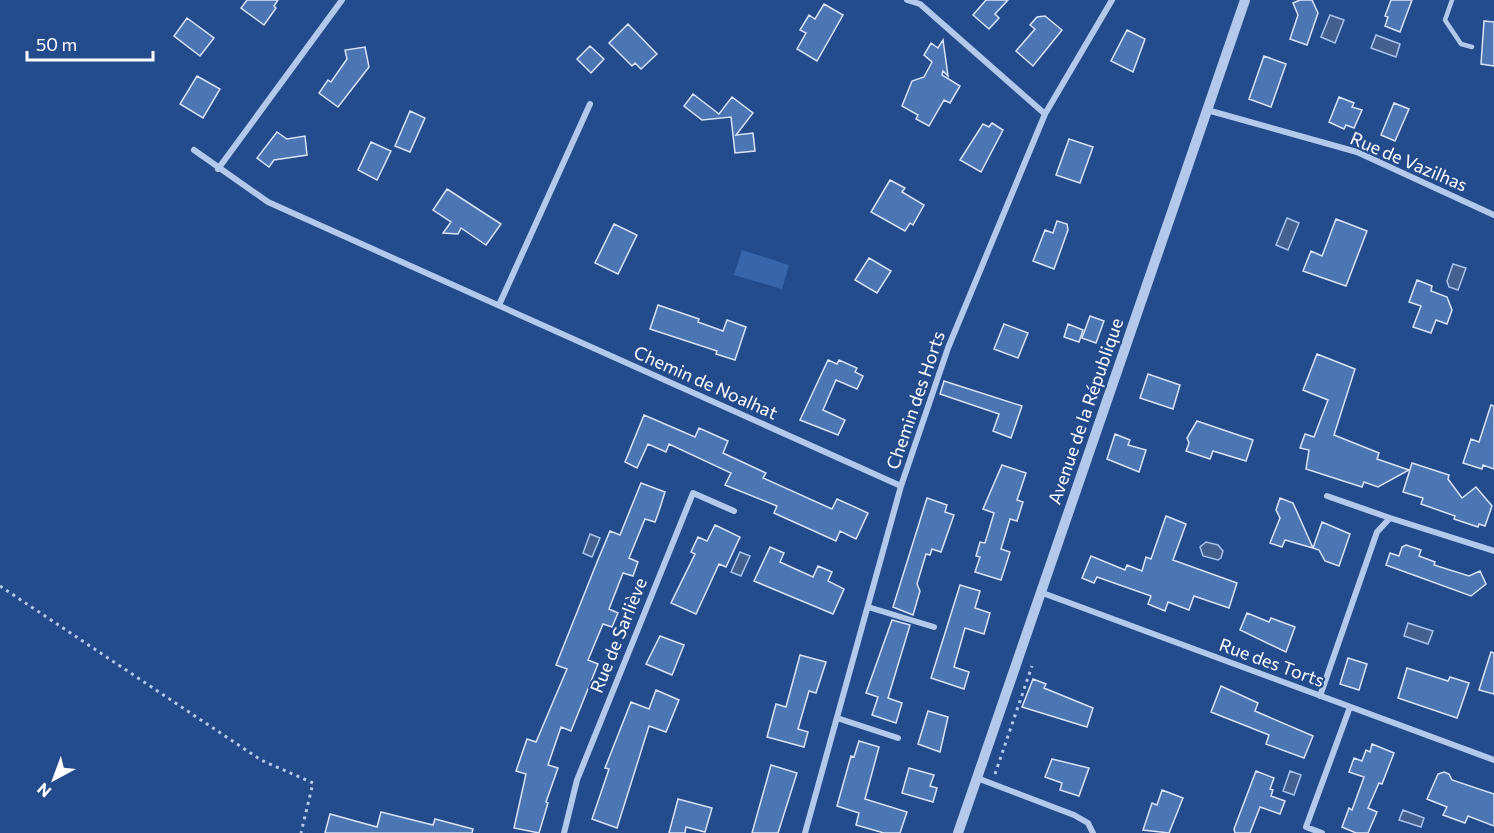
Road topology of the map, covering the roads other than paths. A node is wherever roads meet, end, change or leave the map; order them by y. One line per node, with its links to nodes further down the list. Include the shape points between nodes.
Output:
1 (342, 0): 11 (street)
2 (907, 0): 9 (street, via 920,4)
3 (1112, 0): 9 (street, Chemin des Horts)
4 (1245, 0): 8 (street, Avenue de la République)
5 (1452, 0): 6 (lane, via 1444,20 1461,44)
6 (1472, 47)
7 (590, 104): 13 (street)
8 (1207, 110): 12 (street, Rue de Vazilhas, via 1357,152); 19 (street, Avenue de la République)
9 (1045, 114): 14 (street, Chemin des Horts, via 948,348)
10 (194, 150): 11 (street, Chemin de Noalhat)
11 (218, 169): 13 (street, Chemin de Noalhat, via 268,202)
12 (1494, 215)
13 (499, 305): 14 (street, Chemin de Noalhat)
14 (901, 486): 20 (street, Chemin des Horts)
15 (1327, 496): 17 (street)
16 (734, 510): 28 (street, Rue de Sarliève, via 693,493 577,780)
17 (1390, 518): 18 (street); 22 (street, via 1377,532)
18 (1494, 551)
19 (1040, 592): 22 (street, Rue des Torts); 27 (street, Avenue de la République)
20 (868, 607): 21 (street); 24 (street, Chemin des Horts)
21 (934, 627)
22 (1320, 696): 23 (street, Rue des Torts)
23 (1350, 707): 26 (street, Rue des Torts); 32 (street, via 1306,827)
24 (837, 718): 25 (street); 29 (street, Chemin des Horts)
25 (898, 738)
26 (1494, 759)
27 (976, 778): 30 (street, Avenue de la République); 31 (street, via 1074,815 1088,823)
28 (564, 833)
29 (806, 833)
30 (958, 833)
31 (1093, 833)
32 (1322, 833)

